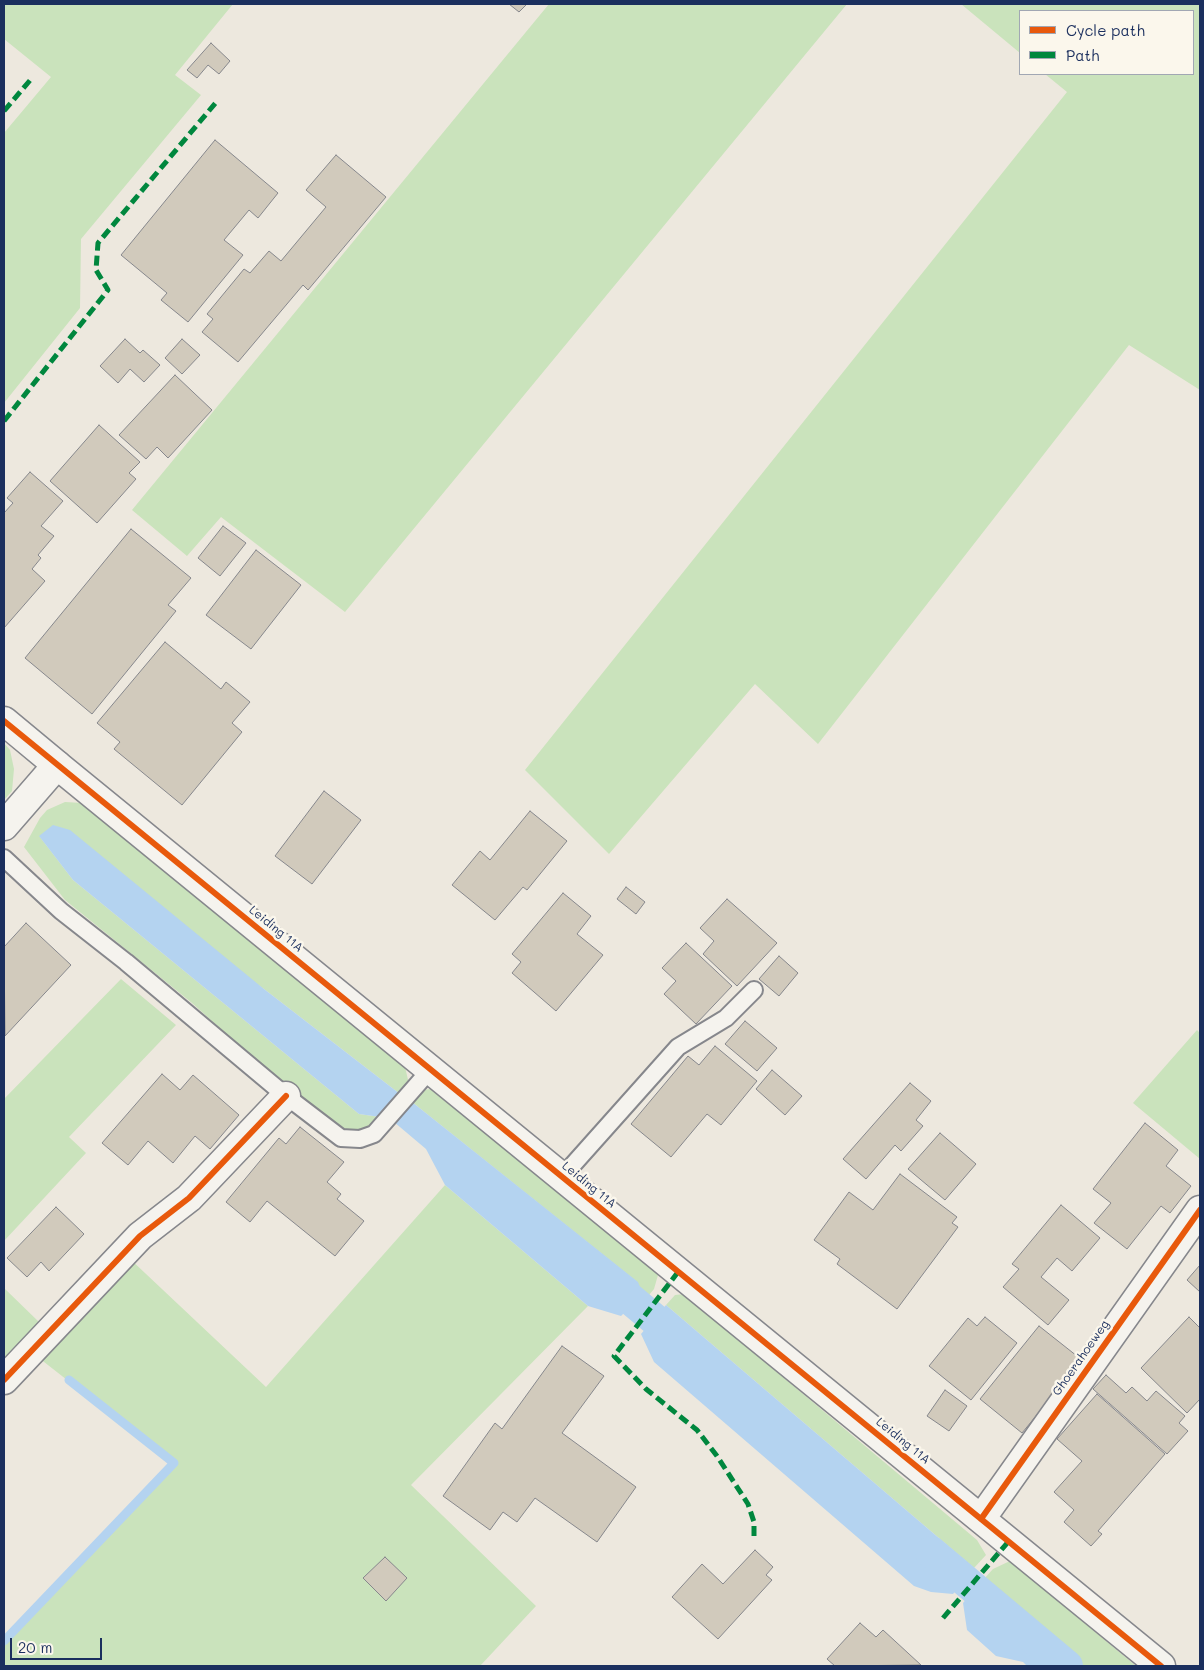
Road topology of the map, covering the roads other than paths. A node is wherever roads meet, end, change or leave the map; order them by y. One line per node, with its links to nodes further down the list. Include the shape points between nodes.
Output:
1 (4, 721): 2 (street, Leiding 11A)
2 (57, 765): 3 (street); 6 (street, Leiding 11A)
3 (4, 826)
4 (4, 858): 7 (lane, via 61,911)
5 (754, 990): 8 (lane, via 726,1018 678,1047)
6 (424, 1076): 7 (lane, via 374,1134 360,1139 341,1138); 8 (street, Leiding 11A)
7 (286, 1096): 10 (street, via 189,1198 140,1236)
8 (562, 1177): 11 (street, Leiding 11A)
9 (1200, 1210): 11 (street, Ghoerahoeweg)
10 (4, 1380)
11 (981, 1519): 12 (street, Leiding 11A)
12 (1160, 1666)

